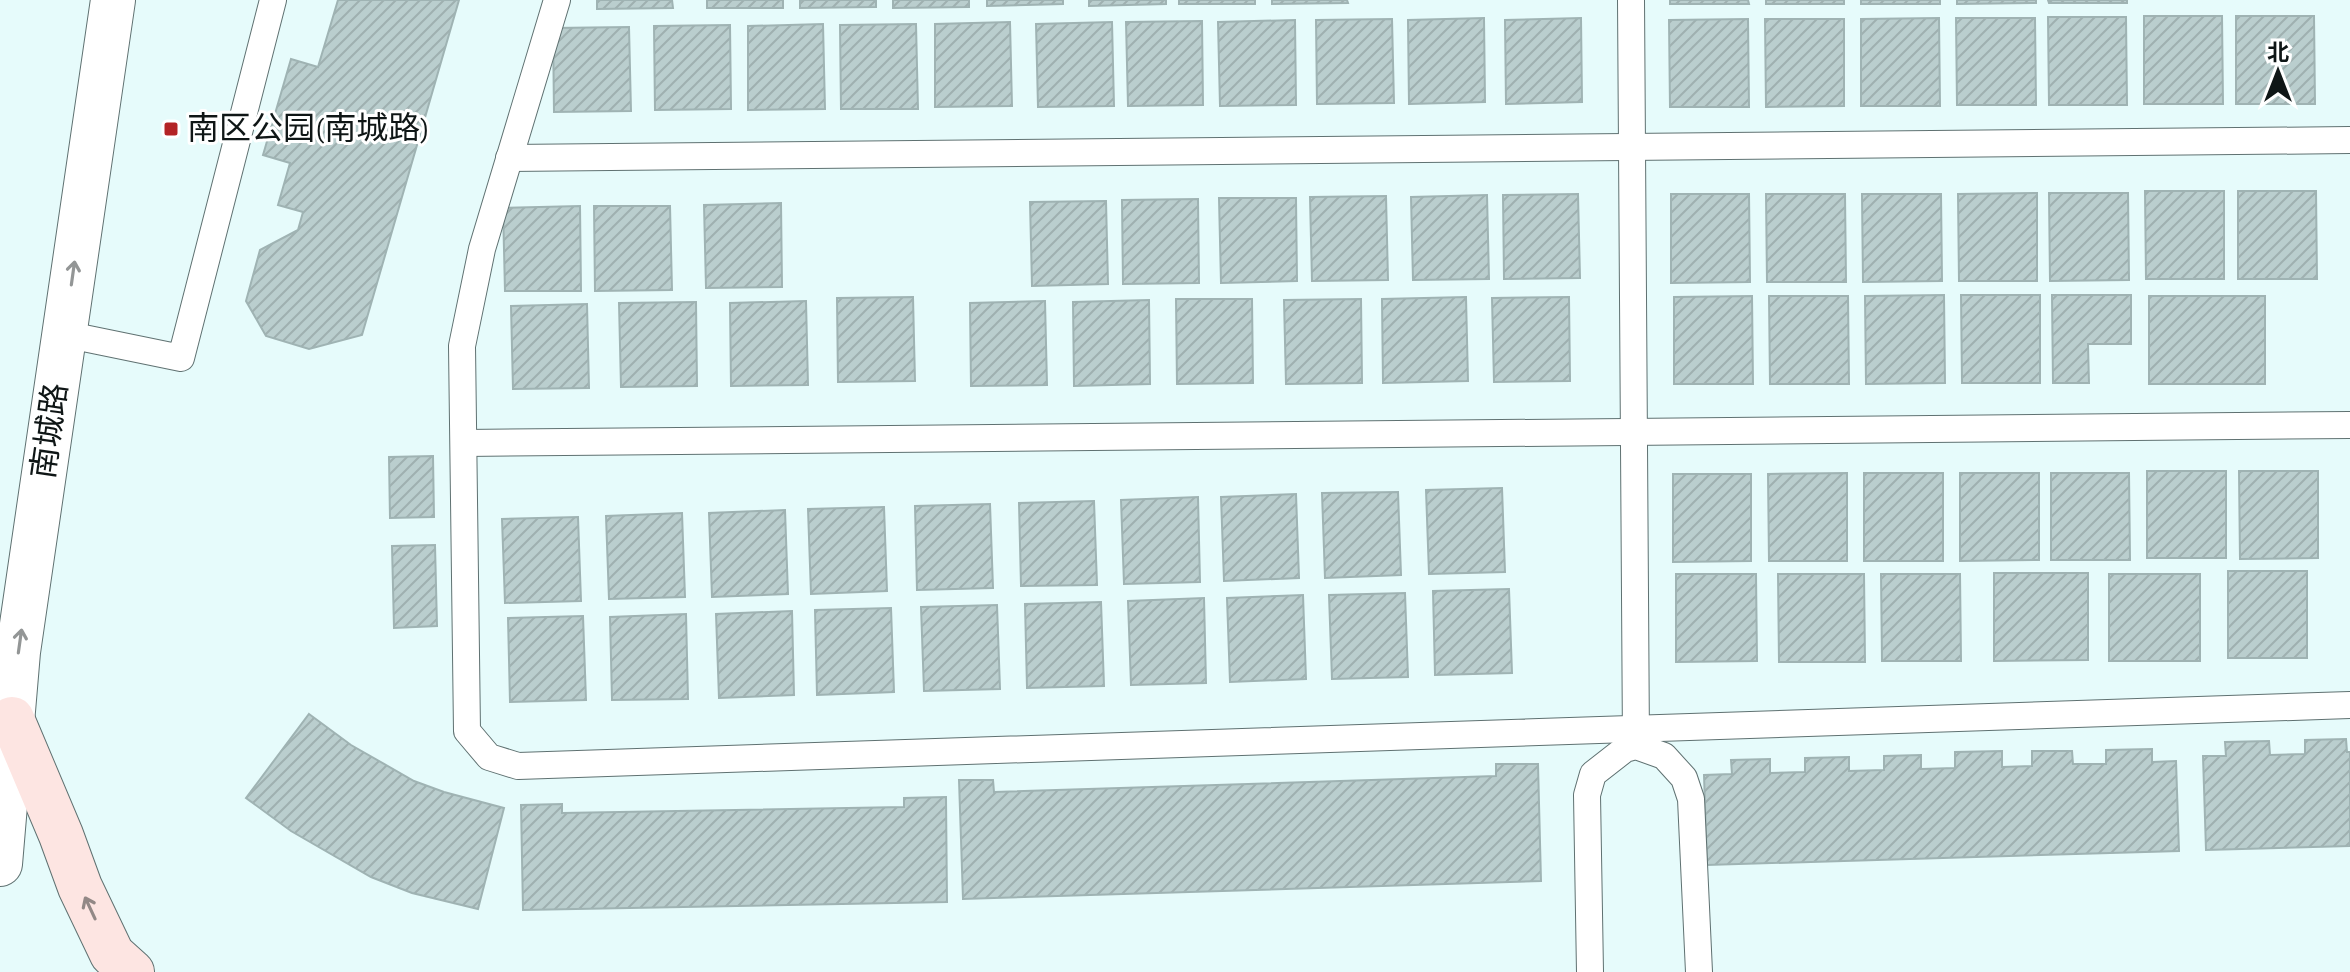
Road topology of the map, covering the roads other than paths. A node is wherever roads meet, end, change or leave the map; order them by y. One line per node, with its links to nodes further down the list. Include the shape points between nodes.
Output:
1 (113, 0): 8 (street, 南城路, one-way to 1)
2 (273, 0): 8 (lane, via 181,358)
3 (557, 0): 7 (lane)
4 (1631, 0): 6 (lane)
5 (2350, 140): 6 (lane)
6 (1632, 147): 7 (lane); 10 (lane)
7 (509, 158): 11 (lane, via 482,249 462,346)
8 (64, 334): 13 (street, 南城路, one-way to 8)
9 (2350, 425): 10 (lane)
10 (1633, 432): 11 (lane); 14 (lane)
11 (464, 443): 14 (lane, via 467,731 489,757 518,766)
12 (2350, 705): 14 (lane)
13 (12, 719): 15 (street, 南城路); 16 (main road, one-way to 13, via 112,954 80,887)
14 (1636, 737): 17 (lane, via 1593,774 1587,795); 18 (lane, via 1684,778 1691,799)
15 (0, 864)
16 (132, 972)
17 (1590, 972)
18 (1699, 972)

